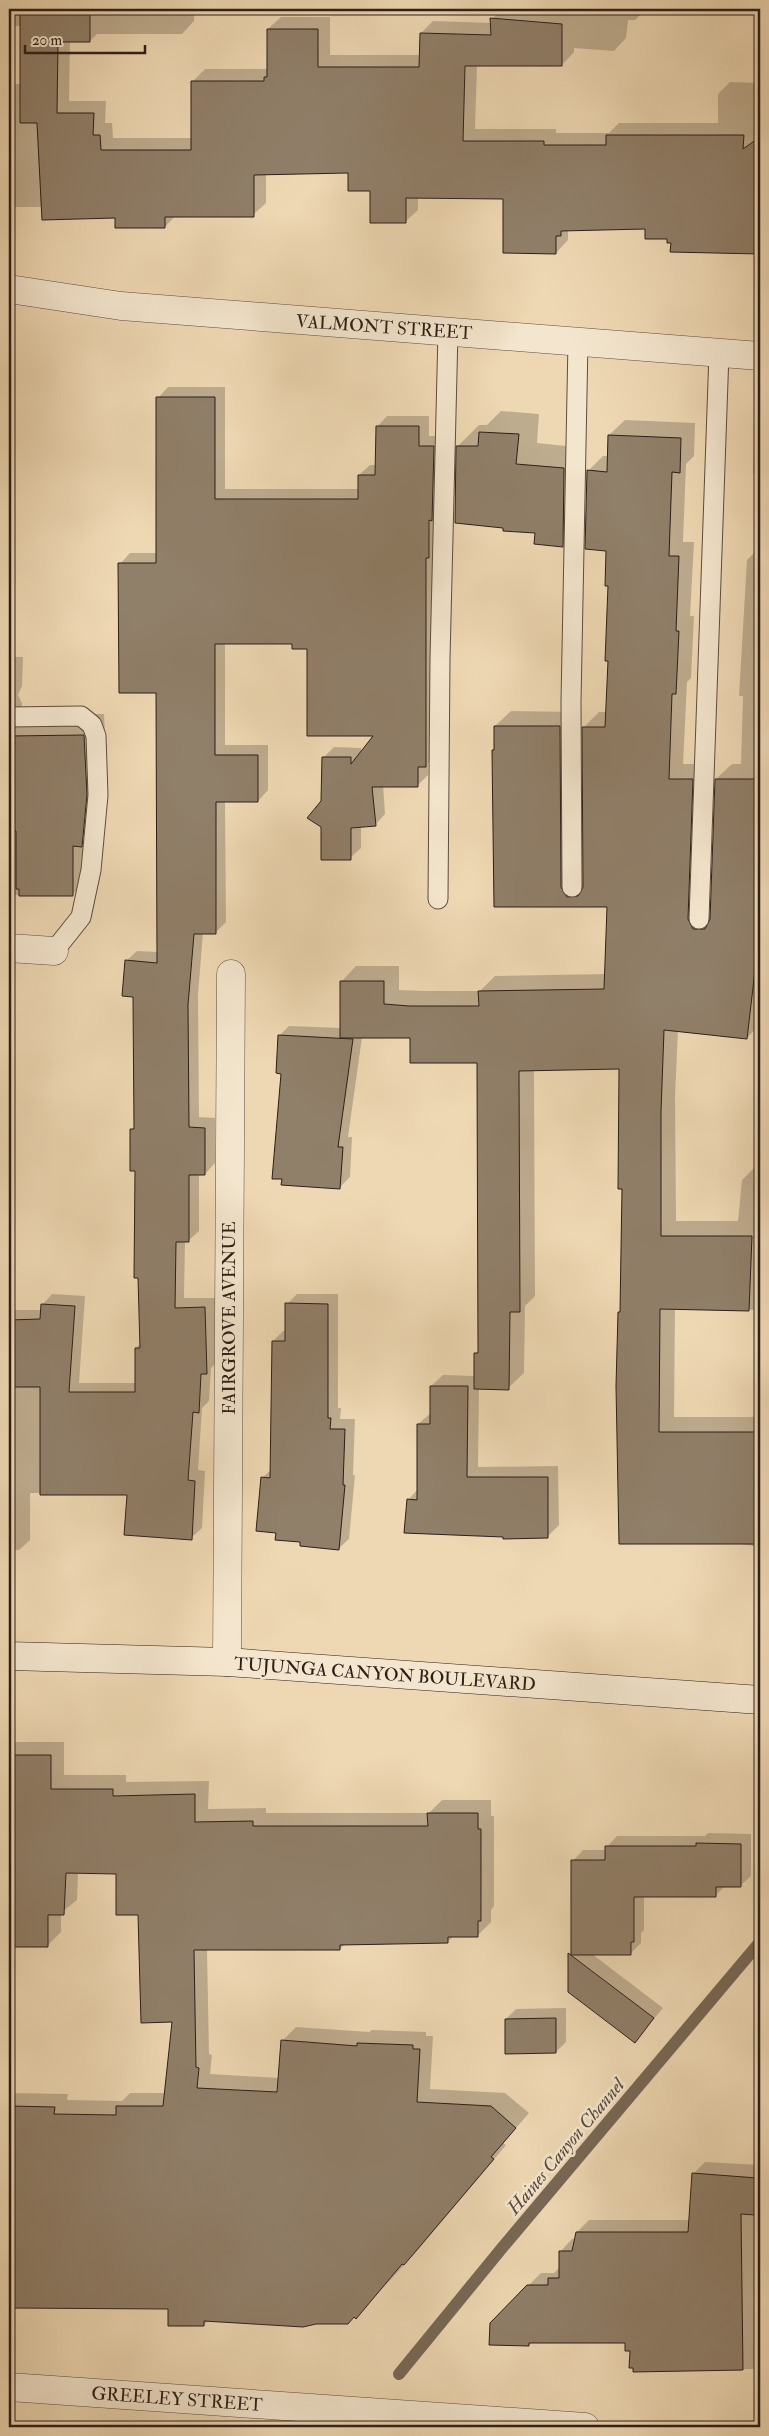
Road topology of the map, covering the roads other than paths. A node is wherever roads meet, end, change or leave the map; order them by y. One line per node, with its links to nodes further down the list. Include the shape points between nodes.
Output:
1 (9, 289): 2 (street, VALMONT STREET, via 120,306)
2 (448, 332): 3 (street, VALMONT STREET); 8 (lane)
3 (578, 342): 4 (street, VALMONT STREET); 7 (lane, via 571,702)
4 (719, 353): 5 (street, VALMONT STREET); 9 (lane)
5 (760, 356)
6 (9, 717): 11 (lane, via 82,716 92,725 96,736 98,795 91,870 81,917)
7 (572, 888)
8 (438, 899)
9 (698, 919)
10 (9, 948): 11 (street)
11 (54, 951)
12 (231, 974): 14 (street, FAIRGROVE AVENUE)
13 (9, 1656): 14 (street, TUJUNGA CANYON BOULEVARD)
14 (227, 1662): 15 (street, TUJUNGA CANYON BOULEVARD)
15 (760, 1700)
16 (9, 2387): 17 (street, GREELEY STREET)
17 (585, 2427)

